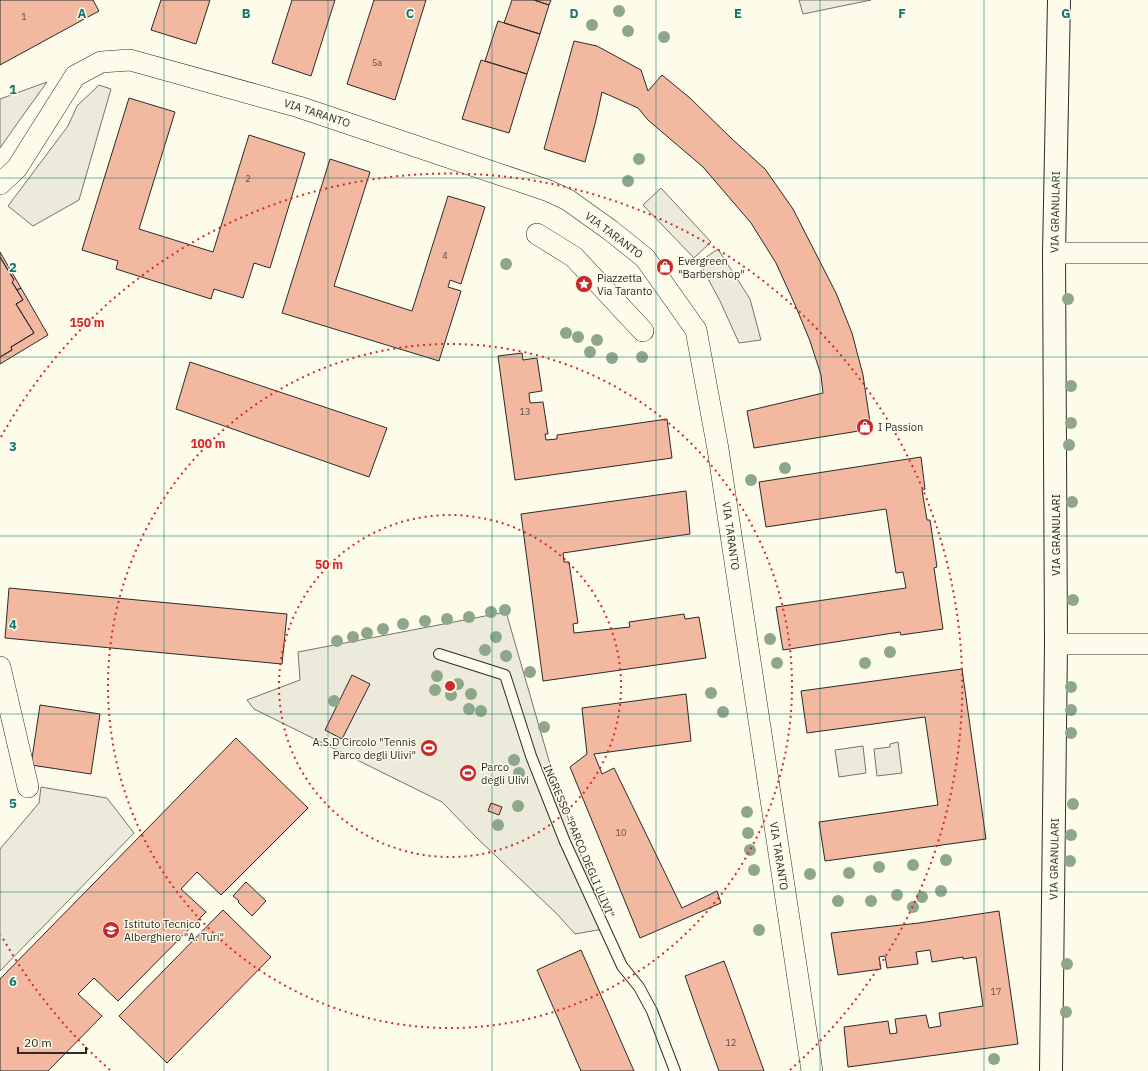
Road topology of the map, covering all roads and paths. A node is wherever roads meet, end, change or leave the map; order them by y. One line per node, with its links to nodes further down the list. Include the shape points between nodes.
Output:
1 (1059, 0): 4 (street, VIA GRANULARI)
2 (0, 184): 13 (street, VIA TARANTO, via 18,168 76,76 101,62 130,60 300,107 549,191 568,200 645,258 696,330 718,449)
3 (537, 234): 6 (street, via 574,257)
4 (1054, 253): 5 (street); 7 (street, VIA GRANULARI)
5 (1148, 253)
6 (642, 331)
7 (1056, 644): 8 (street); 14 (street, VIA GRANULARI)
8 (1148, 644)
9 (439, 654): 12 (lane, INGRESSO "PARCO DEGLI ULIVI", via 505,675 531,756 565,842 622,966 639,987 652,1011)
10 (0, 671): 11 (street)
11 (28, 787)
12 (675, 1071)
13 (812, 1071)
14 (1052, 1071)

